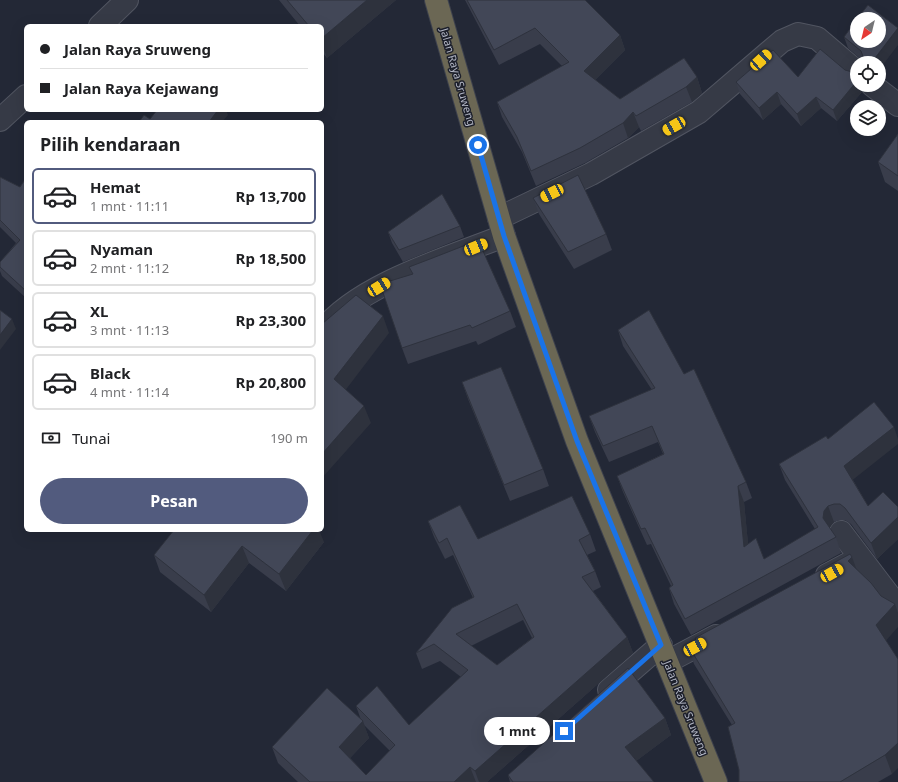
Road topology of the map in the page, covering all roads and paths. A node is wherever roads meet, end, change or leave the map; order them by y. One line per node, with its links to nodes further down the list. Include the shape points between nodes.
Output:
1 (127, 0): 3 (street)
2 (436, 0): 9 (highway, Jalan Raya Sruweng)
3 (102, 24)
4 (850, 66): 9 (street, via 817,38 798,34 782,41 699,112)
5 (881, 92): 7 (street)
6 (24, 98): 8 (street)
7 (898, 105)
8 (0, 120)
9 (502, 227): 10 (street, via 392,280 342,310); 16 (highway, Jalan Raya Sruweng, via 577,441)
10 (324, 330)
11 (841, 532): 12 (street)
12 (859, 558): 13 (street); 14 (street)
13 (811, 584)
14 (898, 607)
15 (736, 625): 16 (street)
16 (664, 654): 17 (street); 18 (highway, Jalan Raya Sruweng)
17 (592, 705)
18 (716, 782)

